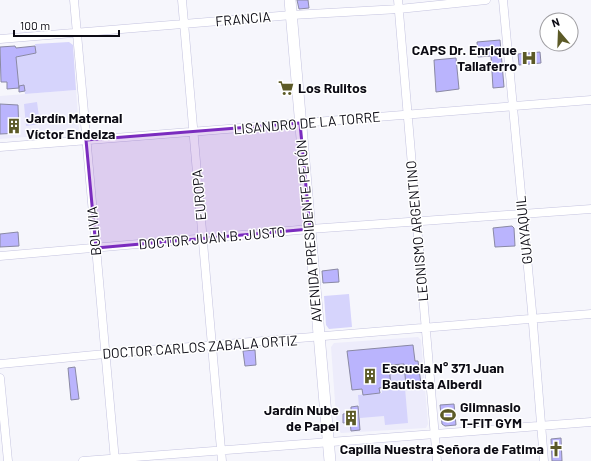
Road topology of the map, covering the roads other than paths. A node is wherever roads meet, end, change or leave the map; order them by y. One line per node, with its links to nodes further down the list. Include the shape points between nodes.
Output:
1 (74, 0): 9 (street, BOLIVIA)
2 (182, 0): 8 (street, EUROPA)
3 (290, 0): 7 (main road, AVENIDA PRESIDENTE PERÓN)
4 (486, 0): 6 (street, FRANCIA)
5 (503, 0): 12 (street, GUAYAQUIL)
6 (398, 4): 7 (street, FRANCIA); 13 (street, LEONISMO ARGENTINO)
7 (292, 15): 8 (street, FRANCIA); 14 (main road, AVENIDA PRESIDENTE PERÓN)
8 (184, 24): 9 (street, FRANCIA); 15 (street, EUROPA)
9 (77, 33): 10 (street, FRANCIA); 16 (street, BOLIVIA)
10 (0, 39)
11 (591, 100): 12 (street, LISANDRO DE LA TORRE)
12 (513, 106): 13 (street, LISANDRO DE LA TORRE); 19 (street, GUAYAQUIL)
13 (407, 115): 14 (street, LISANDRO DE LA TORRE); 20 (street, LEONISMO ARGENTINO)
14 (300, 123): 15 (street, LISANDRO DE LA TORRE); 21 (main road, AVENIDA PRESIDENTE PERÓN)
15 (193, 132): 16 (street, LISANDRO DE LA TORRE); 22 (street, EUROPA)
16 (86, 140): 17 (street, LISANDRO DE LA TORRE); 23 (street, BOLIVIA)
17 (0, 147)
18 (591, 209): 19 (street, DOCTOR JUAN B. JUSTO)
19 (523, 214): 20 (street, DOCTOR JUAN B. JUSTO); 26 (street, GUAYAQUIL)
20 (416, 221): 21 (street, DOCTOR JUAN B. JUSTO); 27 (street, LEONISMO ARGENTINO)
21 (310, 229): 22 (street, DOCTOR JUAN B. JUSTO); 28 (main road, AVENIDA PRESIDENTE PERÓN)
22 (203, 240): 23 (street, DOCTOR JUAN B. JUSTO); 29 (street, EUROPA)
23 (96, 248): 24 (street, DOCTOR JUAN B. JUSTO); 30 (street, BOLIVIA)
24 (0, 256)
25 (591, 314): 26 (street, DOCTOR CARLOS ZABALA ORTIZ)
26 (533, 319): 27 (street, DOCTOR CARLOS ZABALA ORTIZ); 34 (street, GUAYAQUIL)
27 (425, 329): 28 (street, DOCTOR CARLOS ZABALA ORTIZ); 35 (street, LEONISMO ARGENTINO)
28 (319, 337): 29 (street, DOCTOR CARLOS ZABALA ORTIZ); 36 (main road, AVENIDA PRESIDENTE PERÓN)
29 (212, 346): 30 (street, DOCTOR CARLOS ZABALA ORTIZ); 37 (street, EUROPA)
30 (105, 354): 31 (street, DOCTOR CARLOS ZABALA ORTIZ); 38 (street, BOLIVIA)
31 (0, 364)
32 (0, 378): 39 (street)
33 (591, 422): 34 (street)
34 (541, 426): 35 (street); 44 (street, GUAYAQUIL)
35 (435, 434): 36 (street); 43 (street, LEONISMO ARGENTINO)
36 (328, 442): 37 (street); 42 (main road, AVENIDA PRESIDENTE PERÓN)
37 (221, 450): 38 (street); 41 (street, EUROPA)
38 (114, 460): 40 (street)
39 (8, 461)
40 (83, 461)
41 (222, 461)
42 (330, 461)
43 (437, 461)
44 (544, 461)

